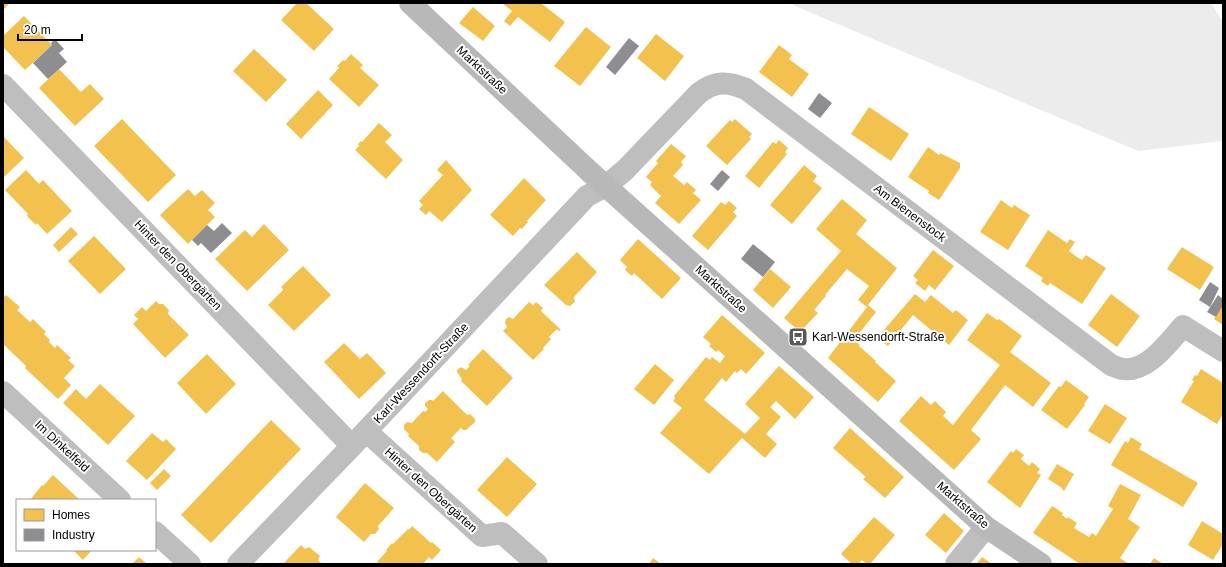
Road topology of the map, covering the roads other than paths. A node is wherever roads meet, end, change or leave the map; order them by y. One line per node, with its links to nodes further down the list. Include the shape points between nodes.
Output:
1 (410, 3): 3 (street, Marktstraße)
2 (3, 85): 6 (street, Hinter den Obergärten)
3 (606, 186): 4 (street, Am Bienenstock, via 625,170 699,93 708,86 734,84 746,89 1111,365 1130,369 1142,365 1157,356 1183,326); 6 (street, Karl-Wessendorft-Straße, via 588,196); 8 (street, Marktstraße)
4 (1223, 351)
5 (3, 392): 7 (street, Im Dinkelfeld)
6 (359, 438): 10 (street, Karl-Wessendorft-Straße); 12 (street, Hinter den Obergärten, via 482,536 502,533)
7 (119, 499)
8 (986, 527): 13 (street); 14 (street, Marktstraße)
9 (156, 533): 11 (street)
10 (241, 563)
11 (190, 564)
12 (537, 564)
13 (956, 564)
14 (1041, 564)

